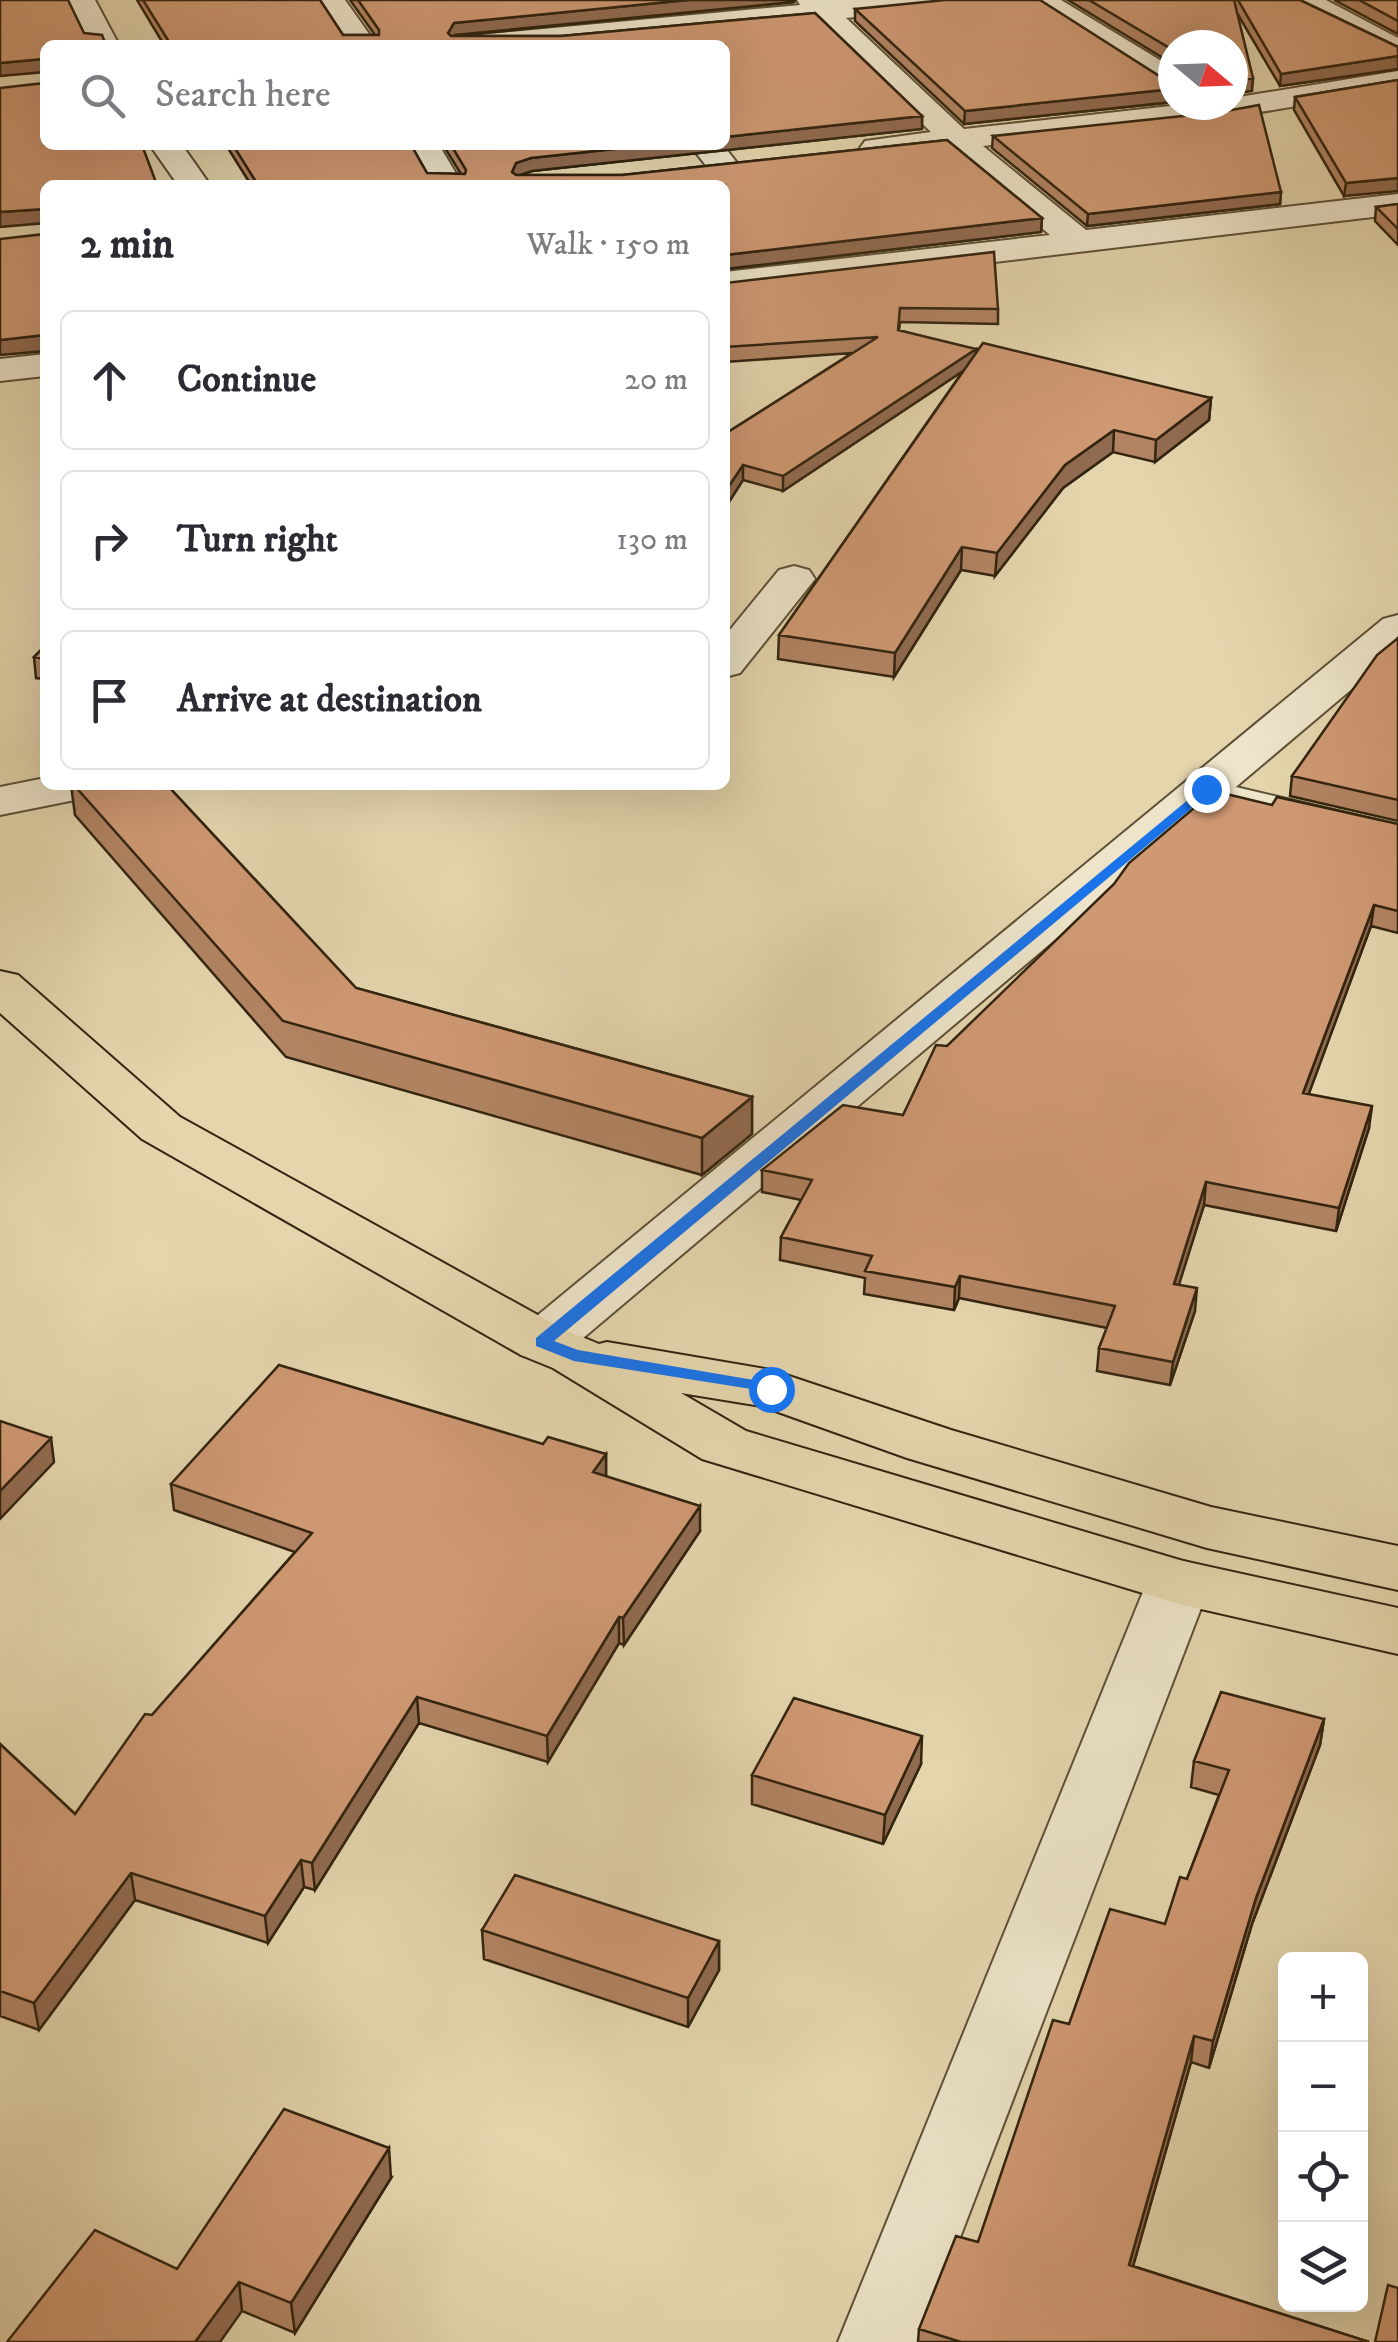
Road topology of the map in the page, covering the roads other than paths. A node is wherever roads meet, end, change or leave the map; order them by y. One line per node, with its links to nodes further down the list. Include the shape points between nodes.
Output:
1 (81, 0): 8 (street)
2 (330, 0): 9 (street)
3 (943, 0): 6 (street)
4 (1041, 0): 12 (street)
5 (1304, 0): 11 (street)
6 (816, 5): 7 (street); 16 (street)
7 (594, 30): 10 (street)
8 (101, 40)
9 (358, 40)
10 (510, 40)
11 (1398, 50)
12 (1158, 72)
13 (1398, 80): 14 (street)
14 (1248, 102)
15 (1158, 114): 16 (street)
16 (957, 140): 19 (street); 25 (street)
17 (170, 150): 22 (street)
18 (425, 150): 23 (street)
19 (841, 152)
20 (764, 160): 21 (street)
21 (715, 166)
22 (190, 180)
23 (444, 180)
24 (1398, 204): 25 (street)
25 (1078, 240): 26 (street)
26 (730, 282)
27 (40, 366): 28 (street)
28 (0, 370)
29 (794, 579): 31 (street)
30 (1398, 628): 32 (street)
31 (730, 658)
32 (1206, 789): 35 (lane); 37 (street)
33 (58, 790): 34 (street)
34 (0, 801)
35 (1398, 834)
36 (0, 986): 37 (main road, via 160,1128)
37 (558, 1349): 38 (main road, via 771,1389 1207,1527); 39 (main road, via 724,1445)
38 (1398, 1568)
39 (1180, 1582): 40 (main road); 41 (street)
40 (1398, 1631)
41 (879, 2342)

